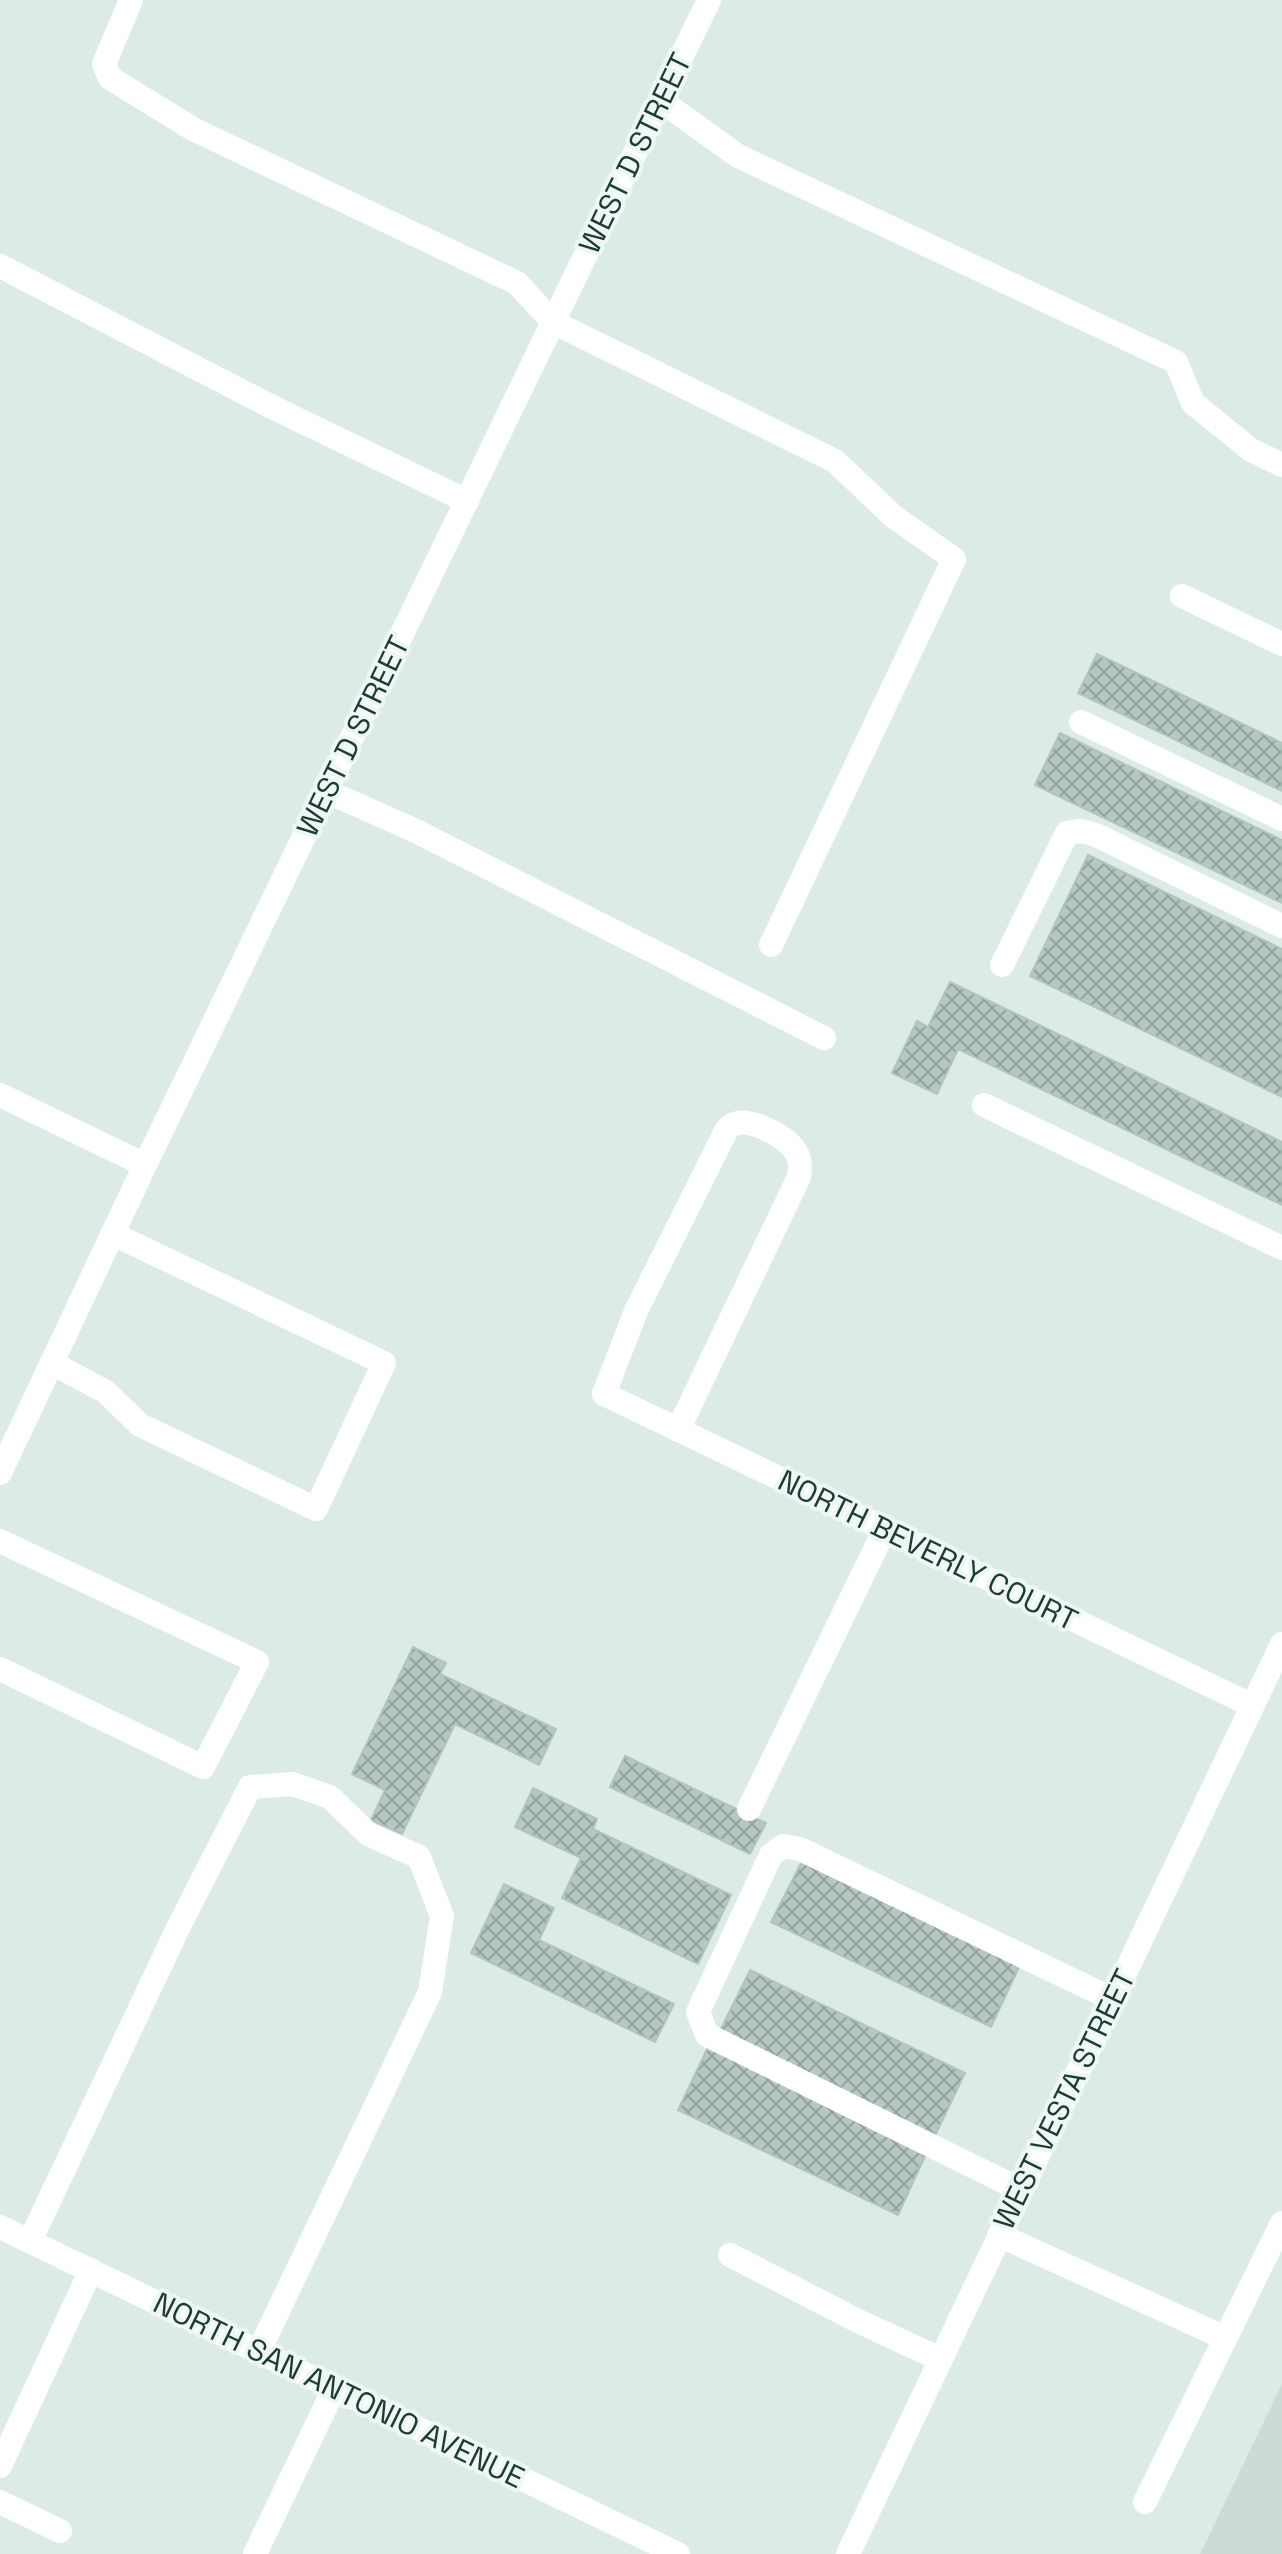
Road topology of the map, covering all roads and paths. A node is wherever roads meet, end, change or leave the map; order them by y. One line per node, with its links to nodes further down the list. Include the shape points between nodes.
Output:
1 (131, 0): 5 (main road, via 104,64 110,78 193,129 517,283)
2 (709, 0): 3 (main road, WEST D STREET)
3 (660, 100): 5 (main road, WEST D STREET); 6 (main road, via 738,156 1176,362 1193,403 1251,450)
4 (0, 266): 7 (main road)
5 (553, 322): 7 (main road, WEST D STREET); 14 (main road, via 835,461 894,517 954,559)
6 (1282, 465)
7 (467, 501): 11 (main road, WEST D STREET)
8 (1182, 596): 9 (main road)
9 (1282, 644)
10 (1081, 722): 12 (main road)
11 (326, 791): 16 (main road, via 416,831); 19 (main road, WEST D STREET)
12 (1282, 819)
13 (1282, 926): 15 (main road, via 1081,831 1067,833)
14 (771, 945)
15 (1002, 965)
16 (824, 1038)
17 (0, 1095): 19 (main road)
18 (984, 1105): 21 (main road)
19 (145, 1165): 20 (main road, WEST D STREET)
20 (113, 1234): 22 (main road, WEST D STREET); 22 (main road, via 384,1363 316,1509 140,1425 106,1392)
21 (1282, 1248)
22 (52, 1363): 24 (main road, WEST D STREET)
23 (678, 1430): 23 (main road, NORTH BEVERLY COURT, via 604,1394 636,1311 722,1139 735,1123 751,1124 794,1148 799,1177); 25 (main road, NORTH BEVERLY COURT)
24 (0, 1473)
25 (885, 1529): 29 (main road, NORTH BEVERLY COURT); 30 (main road)
26 (0, 1541): 28 (main road, via 257,1662 203,1767)
27 (1282, 1644): 29 (main road, WEST VESTA STREET)
28 (0, 1669)
29 (1251, 1705): 31 (main road, WEST VESTA STREET)
30 (749, 1809)
31 (1112, 1999): 32 (main road, WEST VESTA STREET); 32 (main road, via 800,1849 783,1846 771,1855 698,2012 707,2035)
32 (1021, 2190): 35 (main road, WEST VESTA STREET)
33 (1282, 2223): 39 (main road)
34 (0, 2227): 36 (main road, NORTH SAN ANTONIO AVENUE)
35 (999, 2235): 39 (main road); 41 (main road, WEST VESTA STREET)
36 (30, 2241): 38 (main road, NORTH SAN ANTONIO AVENUE); 40 (main road, via 250,1787 292,1784 330,1797 368,1834 419,1857 442,1916 430,1992)
37 (730, 2255): 41 (main road)
38 (91, 2270): 40 (main road, NORTH SAN ANTONIO AVENUE); 43 (main road)
39 (1225, 2338): 45 (main road)
40 (259, 2351): 42 (main road, NORTH SAN ANTONIO AVENUE)
41 (940, 2359): 49 (main road, WEST VESTA STREET)
42 (335, 2387): 47 (main road); 48 (main road, NORTH SAN ANTONIO AVENUE)
43 (0, 2466)
44 (0, 2502): 46 (main road)
45 (1145, 2502)
46 (60, 2531)
47 (255, 2554)
48 (678, 2554)
49 (848, 2554)

